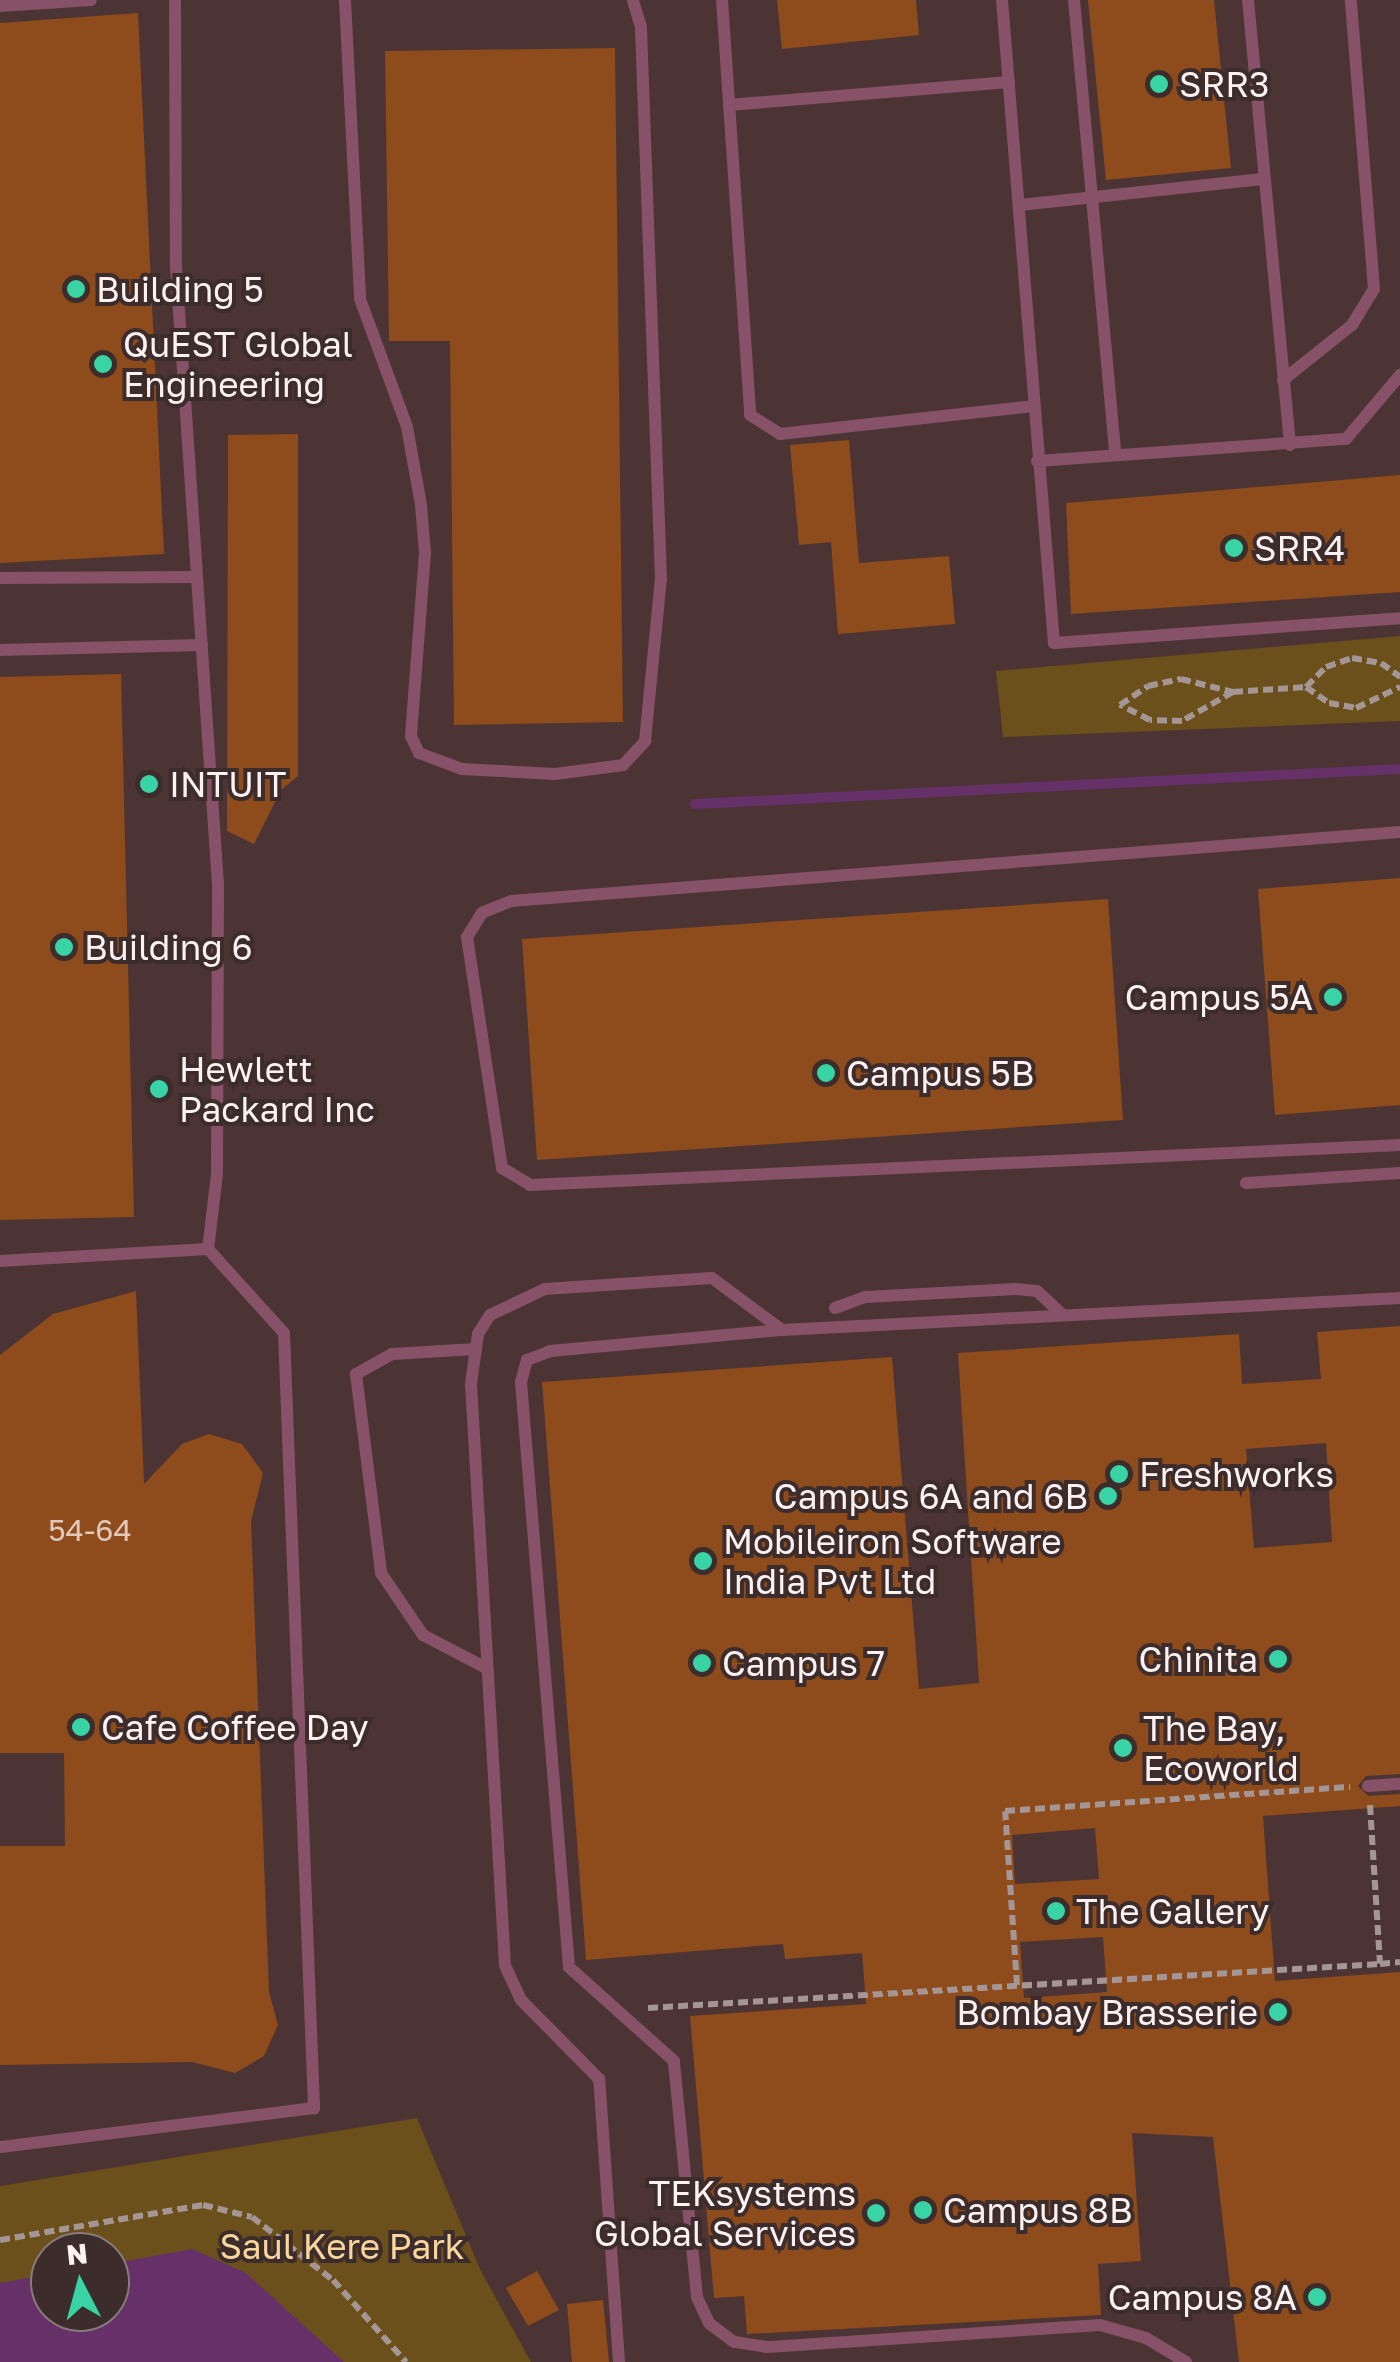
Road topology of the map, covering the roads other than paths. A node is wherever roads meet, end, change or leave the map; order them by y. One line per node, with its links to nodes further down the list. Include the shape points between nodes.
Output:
1 (91, 0): 10 (lane)
2 (175, 0): 22 (lane, via 176,267)
3 (345, 0): 4 (lane, via 360,299 406,428 421,506 413,745 462,769 555,774 623,765 645,741 661,580 641,27)
4 (633, 0)
5 (722, 0): 12 (lane)
6 (1002, 0): 11 (lane)
7 (1074, 0): 14 (lane)
8 (1248, 0): 13 (lane)
9 (1351, 0): 17 (lane, via 1374,288 1352,325)
10 (0, 6)
11 (1009, 82): 12 (lane); 15 (lane)
12 (729, 106): 18 (lane, via 750,415 760,427 780,434)
13 (1264, 179): 14 (lane); 17 (lane)
14 (1093, 199): 15 (lane); 20 (lane)
15 (1020, 205): 18 (lane)
16 (1400, 374): 19 (lane, via 1346,440)
17 (1284, 380): 19 (lane)
18 (1032, 406): 21 (lane)
19 (1290, 446): 20 (lane)
20 (1115, 454): 21 (lane)
21 (1037, 461): 24 (lane, via 1054,642)
22 (198, 577): 23 (lane); 25 (lane)
23 (0, 578)
24 (1400, 618)
25 (202, 645): 26 (lane); 31 (lane, via 218,883 216,1174)
26 (0, 650)
27 (1400, 832): 28 (lane, via 512,901 482,913 467,937 502,1168 530,1185)
28 (1400, 1145)
29 (1400, 1173): 30 (lane)
30 (1246, 1182)
31 (208, 1249): 32 (lane); 41 (lane, via 284,1333 314,2108)
32 (0, 1261)
33 (1400, 1298): 35 (lane)
34 (835, 1308): 35 (lane, via 866,1297 1015,1288 1038,1291)
35 (1063, 1315): 36 (lane)
36 (782, 1330): 37 (lane, via 712,1278 546,1288 490,1315); 43 (lane, via 550,1351 528,1360 521,1382 569,1967 674,2061 697,2298 720,2333 767,2347 1100,2325 1146,2338)
37 (476, 1350): 38 (lane, via 471,1384); 38 (lane, via 392,1354 356,1374 381,1573 423,1634)
38 (486, 1668): 42 (lane, via 505,1966 521,2000 599,2079)
39 (1400, 1784): 40 (lane)
40 (1368, 1786)
41 (0, 2147)
42 (619, 2362)
43 (1186, 2362)

